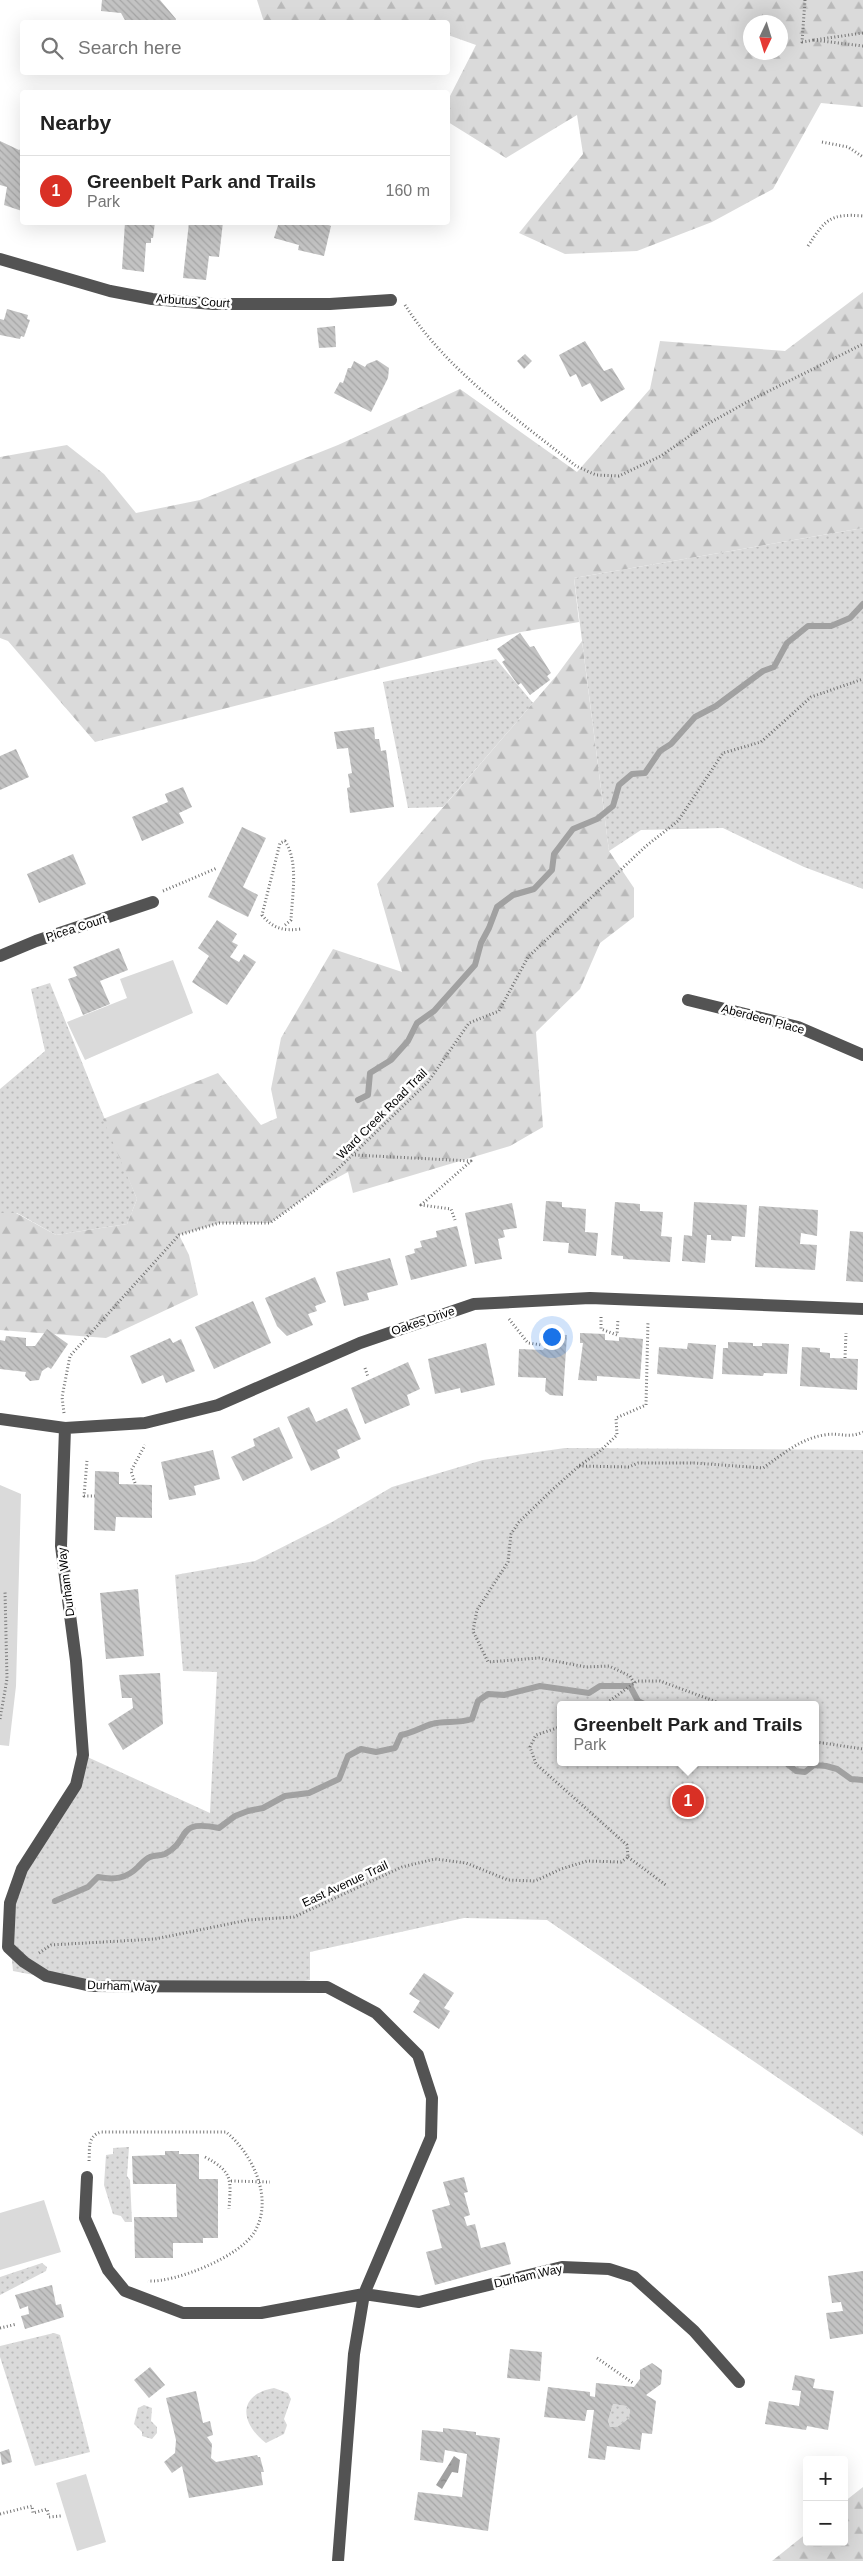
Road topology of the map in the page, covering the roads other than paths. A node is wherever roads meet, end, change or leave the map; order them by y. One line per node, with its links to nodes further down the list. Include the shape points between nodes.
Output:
1 (0, 259): 2 (street, Arbutus Court, via 110,291 152,299 222,304)
2 (397, 302)
3 (153, 902): 4 (street, Picea Court)
4 (0, 956)
5 (688, 1000): 6 (street, Aberdeen Place, via 798,1027)
6 (863, 1055)
7 (863, 1309): 9 (street, Oakes Drive, via 590,1298 474,1304 360,1343 218,1405 145,1423)
8 (0, 1419): 9 (street, Oakes Drive)
9 (65, 1428): 11 (street, Durham Way, via 61,1546 84,1755 76,1785 22,1869 10,1903 8,1947 46,1976 91,1986 327,1987 376,2013 418,2055 432,2098 431,2136)
10 (87, 2177): 11 (street, via 85,2218 108,2270 124,2292 183,2313 261,2313)
11 (364, 2294): 12 (street, Durham Way, via 419,2302 562,2267 609,2269 634,2277 694,2331); 13 (street, Durham Way, via 354,2354)
12 (739, 2382)
13 (338, 2561)

